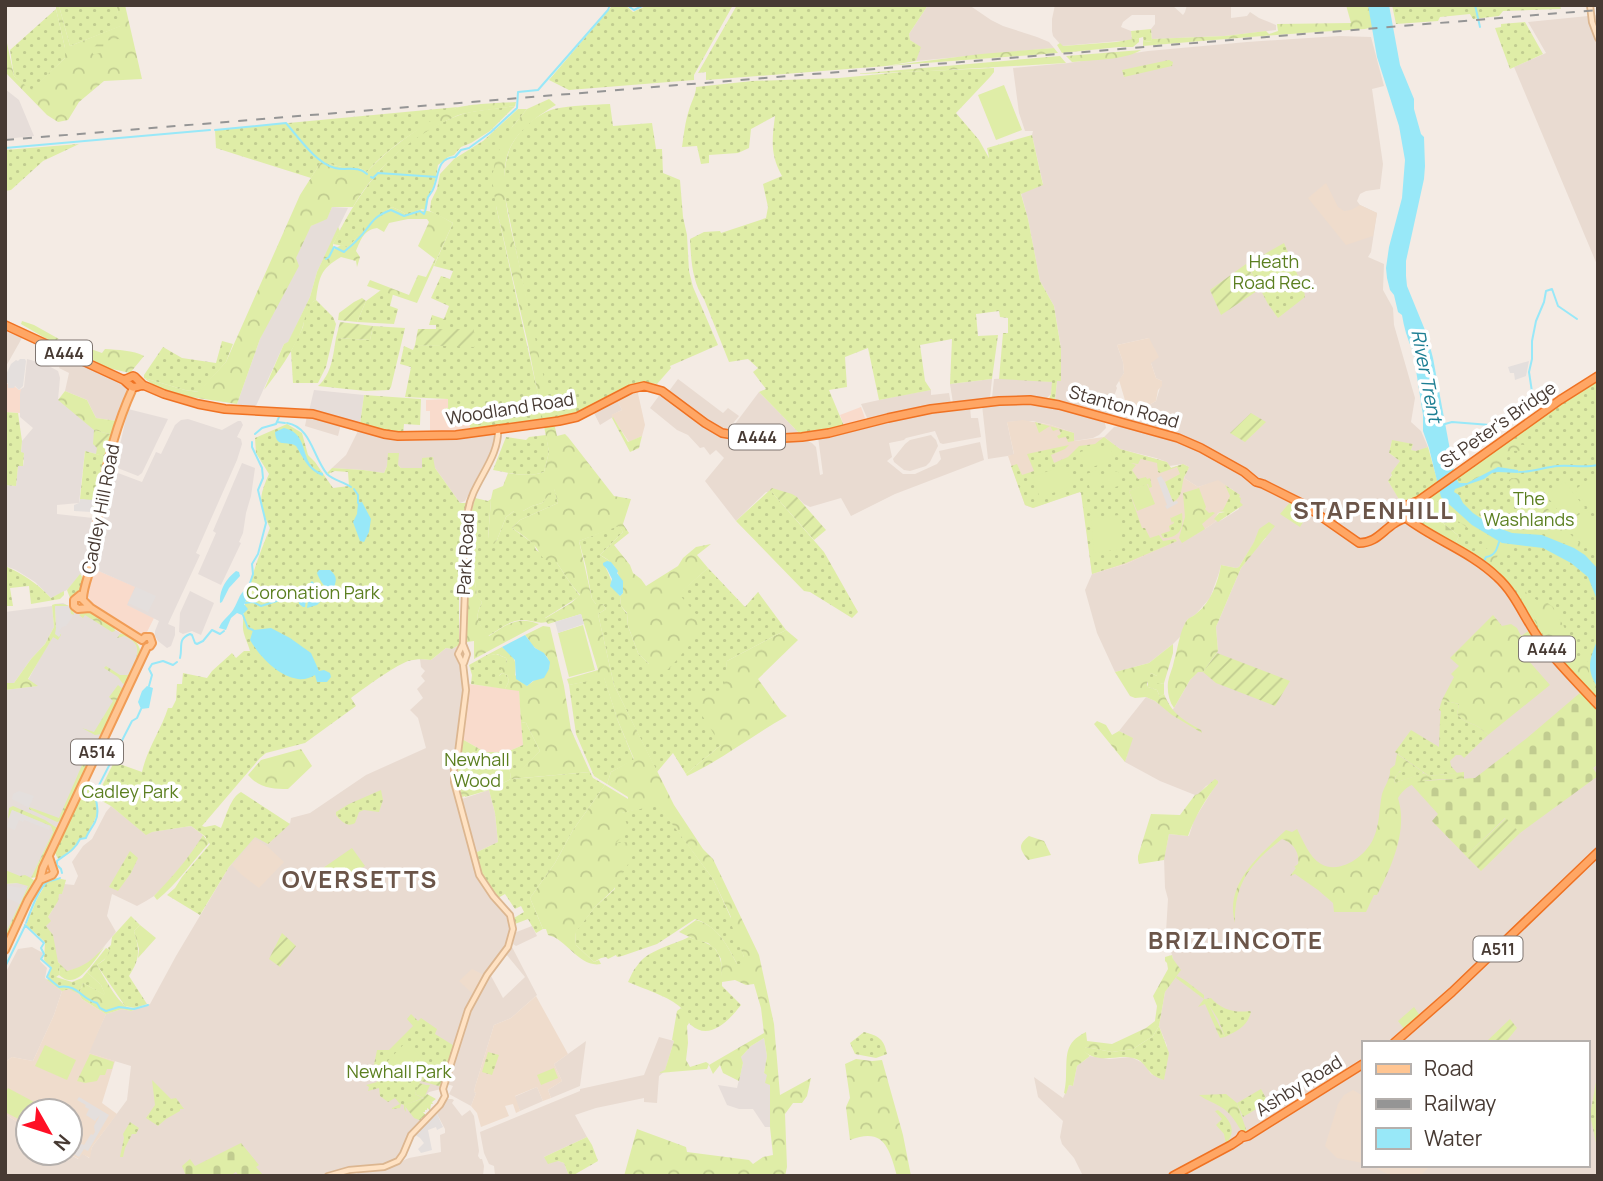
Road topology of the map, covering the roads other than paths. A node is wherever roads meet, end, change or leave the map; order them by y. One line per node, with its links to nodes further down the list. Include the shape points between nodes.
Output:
1 (1590, 5): 2 (main road)
2 (1598, 38)
3 (5, 325): 5 (highway, A444)
4 (1598, 376): 8 (highway, St Peter's Bridge, via 1430,492)
5 (133, 383): 7 (highway, Woodland Road / A444, via 183,401 323,416 398,436 456,435); 11 (main road, Cadley Hill Road / A514, via 116,430 100,501 84,601 131,634 142,639 149,636 151,645 146,647 47,870)
6 (979, 403): 7 (highway, Woodland Road / A444, via 895,416 814,436 753,437 715,429 662,391 644,386 582,415); 8 (highway, Stanton Road / A444, via 1019,400 1059,405 1185,441 1303,504 1360,544 1376,539)
7 (498, 428): 14 (main road, Park Road, via 495,447 468,511 463,648 458,654 463,657 466,695 454,782 479,875 508,912 512,937 468,1010 445,1096 411,1135 398,1161)
8 (1407, 513): 9 (highway, A444, via 1418,526 1500,579 1540,641)
9 (1598, 705)
10 (1598, 852): 12 (highway, A511)
11 (5, 950)
12 (1396, 1041)
13 (1362, 1065): 15 (highway, Ashby Road)
14 (328, 1176)
15 (1173, 1176)

